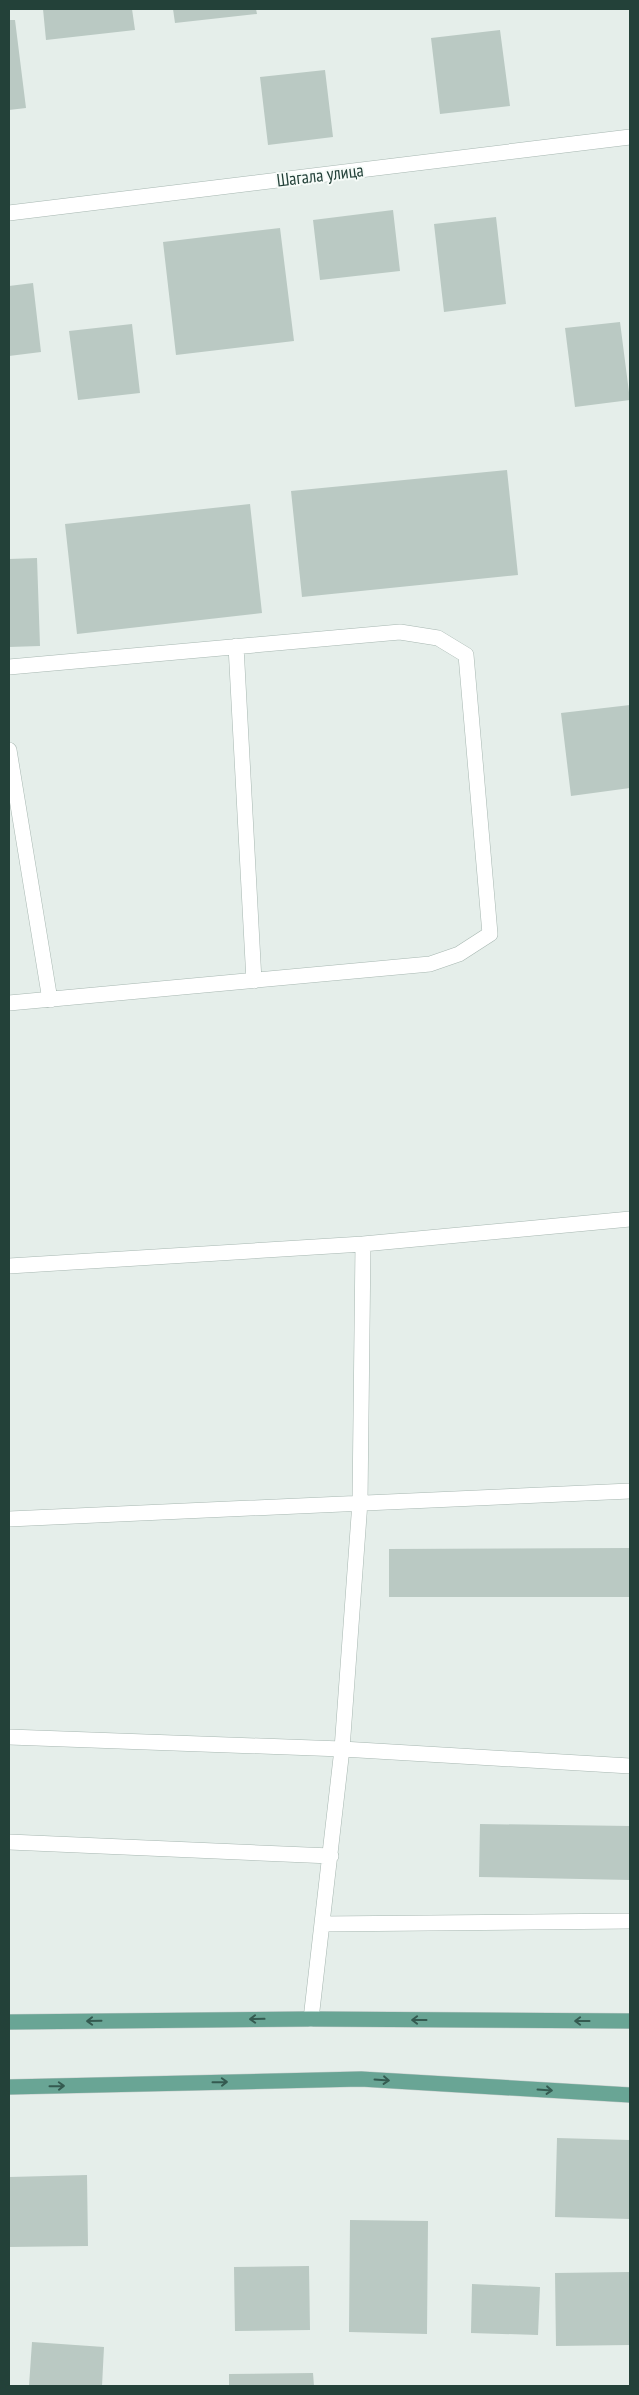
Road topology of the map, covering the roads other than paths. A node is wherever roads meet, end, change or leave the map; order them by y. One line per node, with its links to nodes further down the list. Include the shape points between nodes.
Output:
1 (630, 137): 2 (street, Шагала улица)
2 (9, 213)
3 (236, 646): 4 (street); 6 (street); 6 (street, via 400,632 438,638 466,655 490,934 459,954 430,964)
4 (9, 667)
5 (9, 750): 7 (street)
6 (254, 981): 7 (street)
7 (50, 1000): 8 (street)
8 (9, 1003)
9 (630, 1219): 10 (street)
10 (363, 1244): 11 (street); 13 (street)
11 (9, 1266)
12 (630, 1491): 13 (street)
13 (360, 1502): 14 (street); 16 (street)
14 (9, 1519)
15 (9, 1737): 16 (street)
16 (342, 1749): 17 (street); 19 (street)
17 (630, 1766)
18 (9, 1842): 19 (street)
19 (331, 1856): 21 (street)
20 (630, 1921): 21 (street)
21 (322, 1924): 22 (street)
22 (311, 2019): 23 (main road, one-way to 22); 24 (main road, one-way to 24)
23 (630, 2021)
24 (9, 2022)
25 (9, 2087): 26 (main road, one-way to 26, via 361,2079)
26 (630, 2096)

